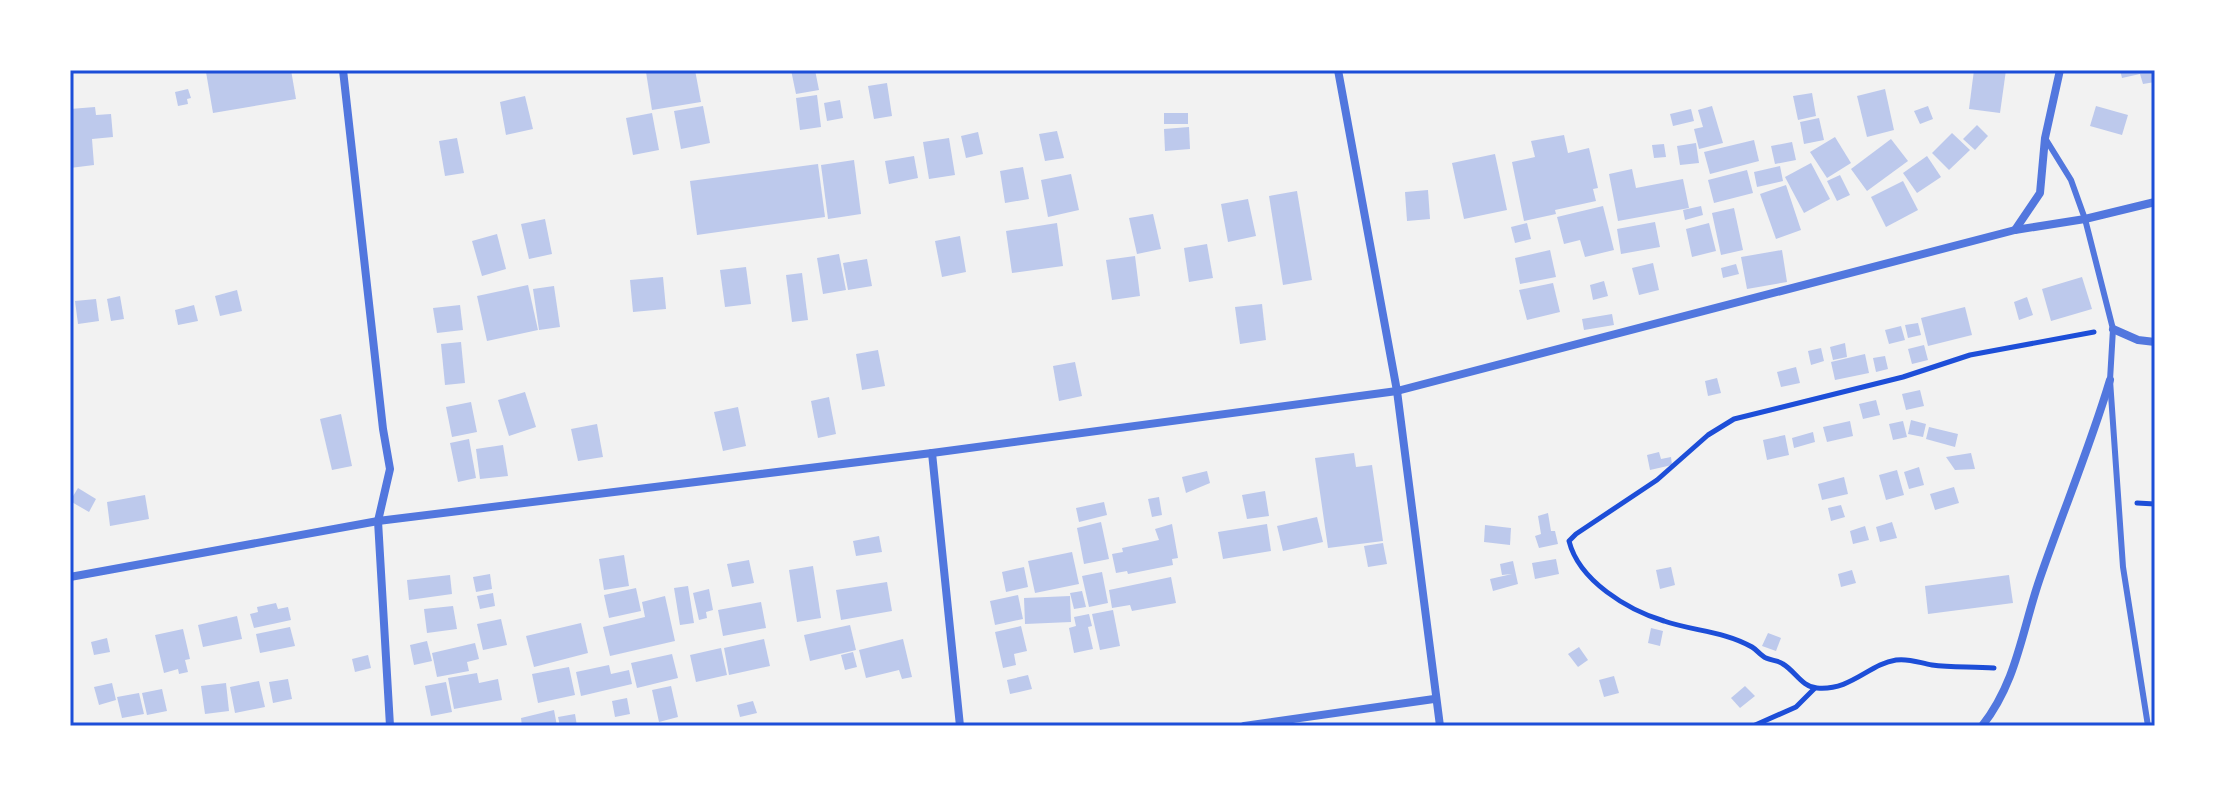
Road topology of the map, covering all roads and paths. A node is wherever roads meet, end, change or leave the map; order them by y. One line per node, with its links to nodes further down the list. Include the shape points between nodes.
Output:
1 (343, 70): 13 (street, via 390,469)
2 (1338, 70): 11 (street)
3 (2060, 70): 4 (street)
4 (2045, 138): 6 (lane, via 2071,180); 7 (street, via 2040,193)
5 (2155, 202): 6 (street)
6 (2085, 219): 7 (street); 8 (lane)
7 (2015, 230): 11 (street)
8 (2113, 329): 9 (street); 10 (lane); 16 (path, via 1970,355 1734,419 1569,541 1591,578 1626,605 1664,622 1716,632 1752,646)
9 (2155, 342)
10 (2110, 380): 15 (street, via 2038,582); 24 (lane, via 2123,567)
11 (1397, 391): 12 (street); 17 (street)
12 (932, 453): 13 (street); 19 (street)
13 (378, 521): 14 (street); 18 (street)
14 (70, 577)
15 (2015, 669): 16 (path, via 1894,660 1842,685); 23 (street)
16 (1814, 689): 22 (path, via 1796,707)
17 (1434, 699): 20 (street); 21 (street)
18 (390, 726)
19 (960, 726)
20 (1244, 726)
21 (1440, 726)
22 (1753, 726)
23 (1982, 726)
24 (2148, 726)

